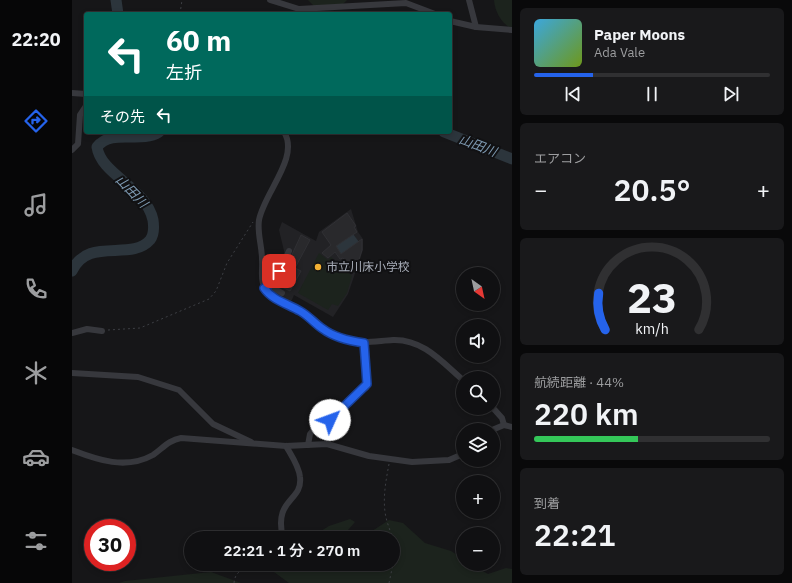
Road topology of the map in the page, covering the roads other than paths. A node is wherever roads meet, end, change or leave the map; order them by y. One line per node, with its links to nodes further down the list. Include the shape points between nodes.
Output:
1 (270, 0): 3 (street, via 299,9 406,3)
2 (469, 0): 5 (street)
3 (430, 12)
4 (452, 21): 5 (street)
5 (476, 27): 6 (street)
6 (512, 30)
7 (72, 93): 8 (street)
8 (84, 94)
9 (84, 109): 11 (street, via 80,115 78,144)
10 (285, 134): 13 (street, via 289,144 288,154 259,220 263,260 260,273)
11 (72, 150)
12 (289, 251): 13 (street, via 274,281)
13 (266, 286): 14 (street); 17 (street, via 271,296 301,312 323,329 342,338)
14 (282, 293)
15 (102, 331): 16 (street, via 87,328)
16 (72, 333)
17 (364, 343): 19 (street, via 394,340 415,343 431,352); 25 (street, via 368,380 366,388 353,396 335,416 314,429)
18 (72, 373): 24 (street, via 138,377 179,390 213,424)
19 (456, 374)
20 (499, 415): 21 (street)
21 (504, 425): 22 (street); 23 (street)
22 (500, 427)
23 (512, 427)
24 (252, 444): 26 (street); 27 (street, via 219,439 181,438 168,442 149,456 112,463)
25 (308, 445): 26 (street); 28 (street, via 336,446 389,460 438,461)
26 (286, 446): 29 (street, via 299,470 300,482 296,493 286,503 281,515)
27 (72, 450)
28 (456, 457)
29 (281, 531)

